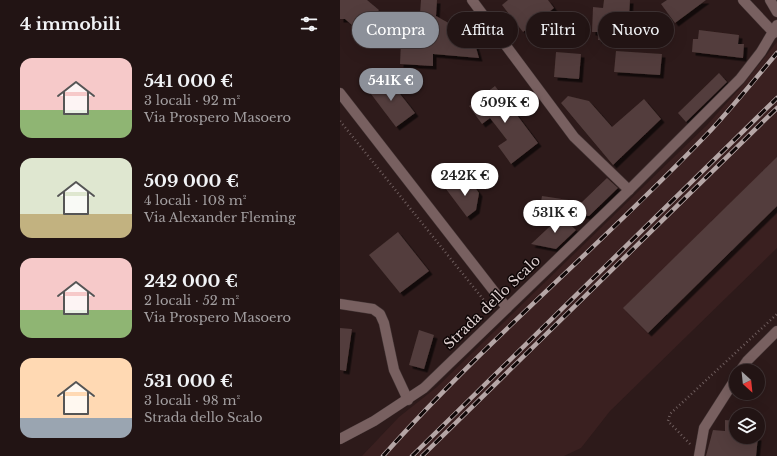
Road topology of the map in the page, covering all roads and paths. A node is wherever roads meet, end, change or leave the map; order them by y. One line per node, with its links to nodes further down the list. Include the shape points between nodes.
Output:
1 (472, 0): 8 (street, via 574,137)
2 (743, 0): 5 (street)
3 (770, 0): 4 (street)
4 (777, 12)
5 (775, 29): 8 (street, Strada dello Scalo, via 740,79)
6 (340, 93): 10 (street)
7 (340, 121): 12 (path)
8 (629, 190): 10 (street, Strada dello Scalo)
9 (340, 304): 16 (street, via 373,309 380,314 394,370)
10 (507, 308): 12 (street, Strada dello Scalo)
11 (777, 314): 18 (path, via 670,414 668,421)
12 (497, 317): 16 (street, Strada dello Scalo, via 424,388)
13 (777, 331): 14 (street)
14 (745, 364)
15 (729, 389): 19 (street, via 704,428)
16 (408, 400): 17 (street, Strada dello Scalo)
17 (340, 438)
18 (691, 446)
19 (699, 456)

